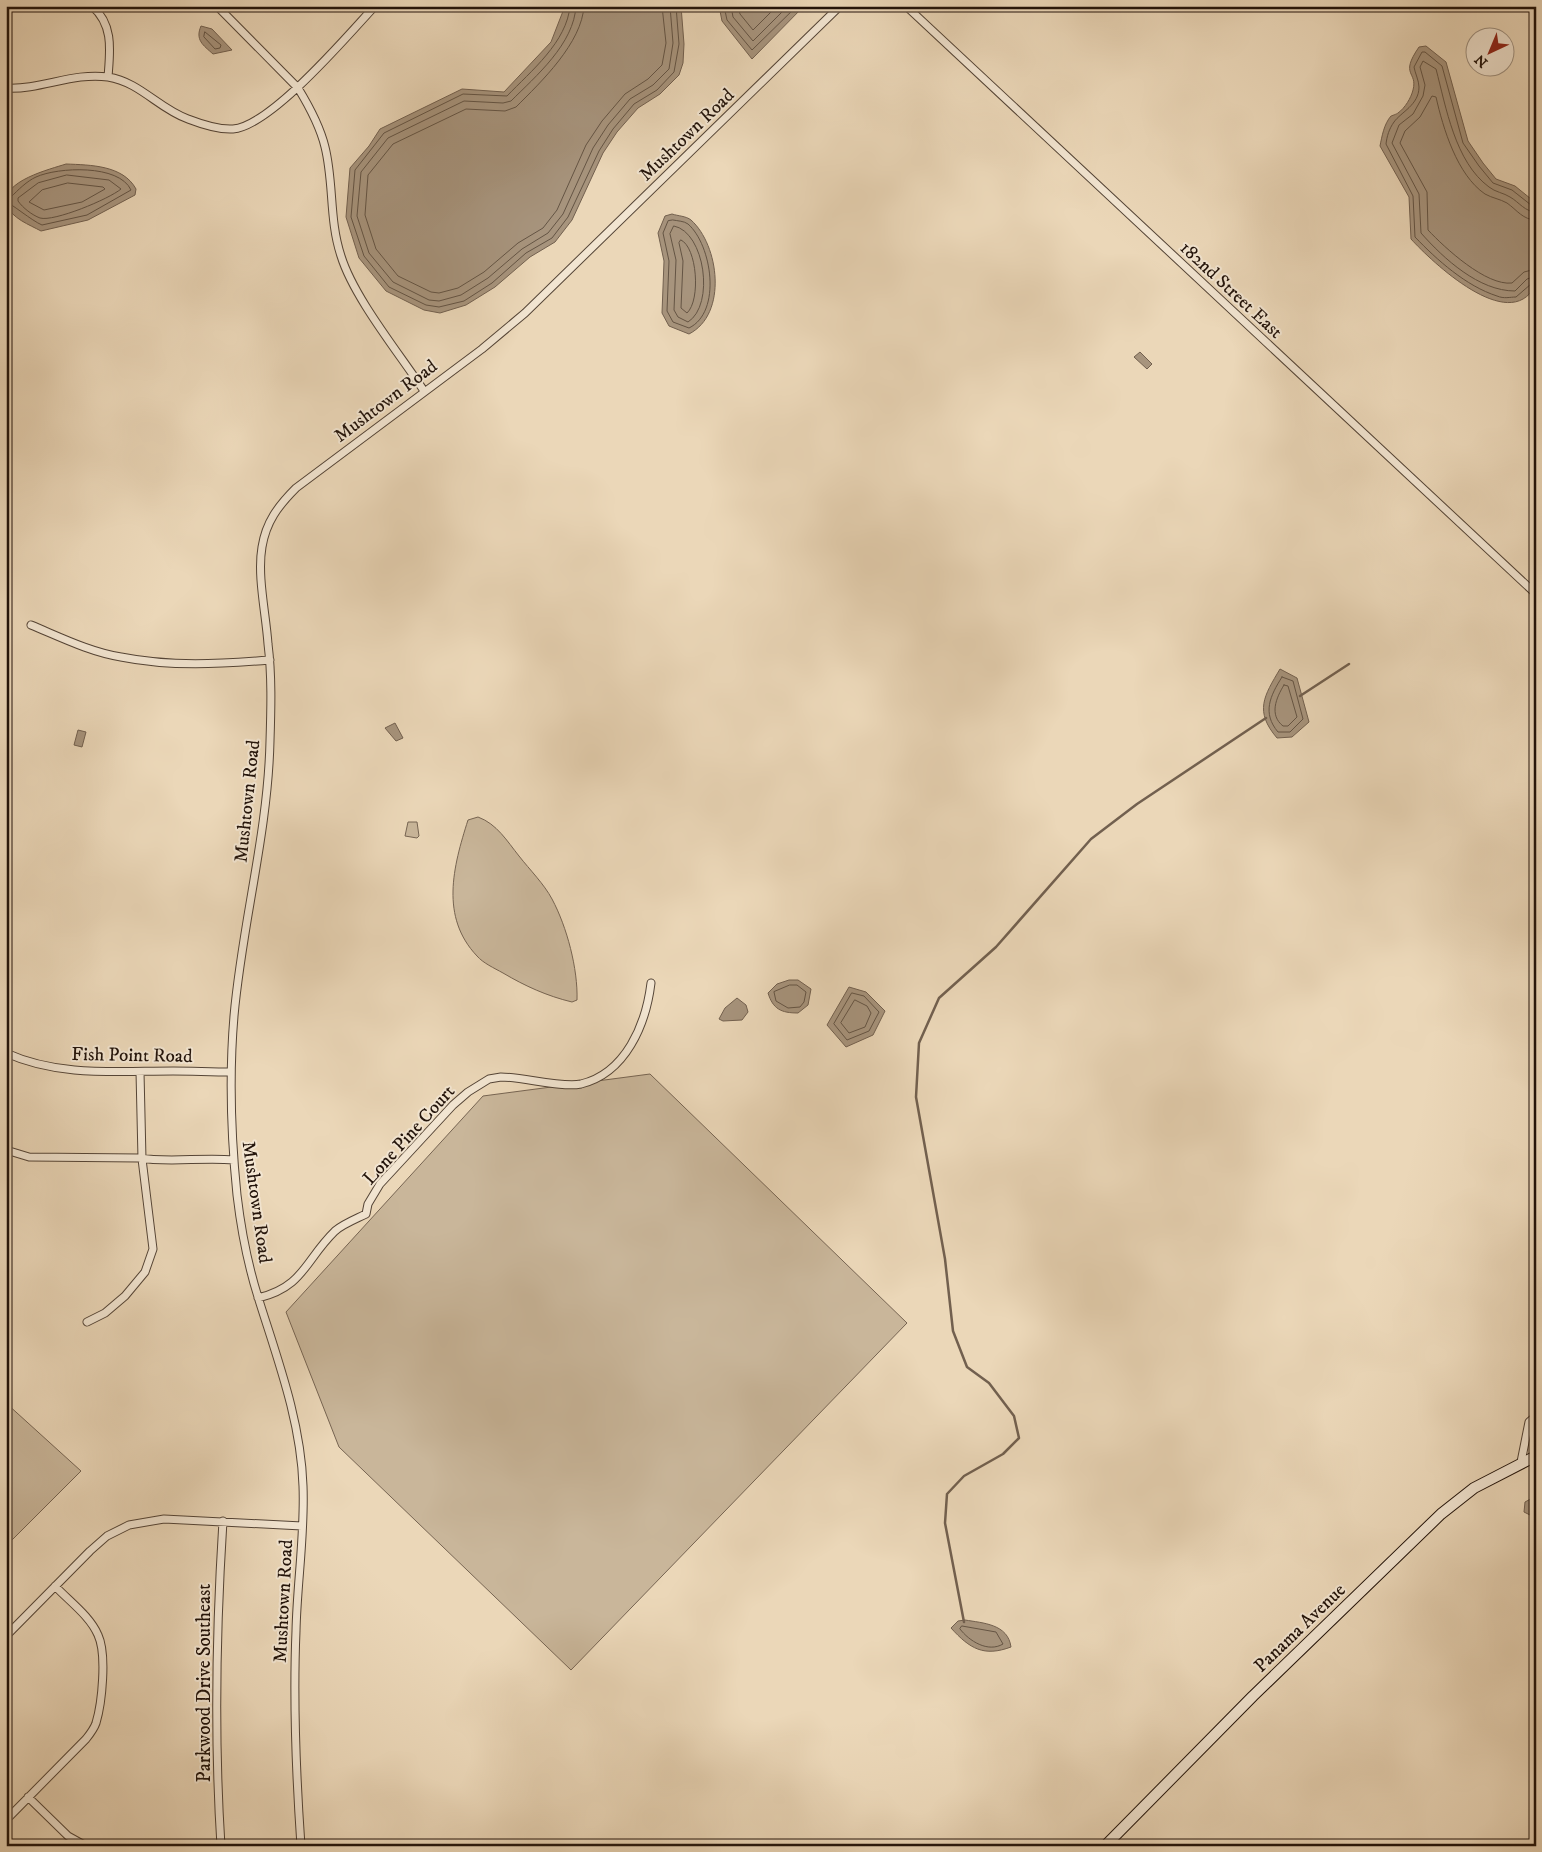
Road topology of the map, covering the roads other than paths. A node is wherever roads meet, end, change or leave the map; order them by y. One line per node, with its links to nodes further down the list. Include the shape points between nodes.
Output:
1 (92, 6): 6 (street, via 109,33)
2 (217, 6): 8 (street)
3 (375, 6): 8 (street)
4 (840, 6): 9 (street, Mushtown Road, via 532,307)
5 (906, 6): 10 (street, 182nd Street East)
6 (108, 77): 7 (street, via 67,79 31,88); 8 (street, via 135,86 178,115 232,129 250,124)
7 (6, 88)
8 (298, 88): 9 (street, via 325,146 335,236 344,263 365,302)
9 (424, 392): 12 (street, Mushtown Road, via 310,476 286,498 269,521 260,562)
10 (1536, 594)
11 (31, 625): 12 (street, via 77,645 120,657 172,664)
12 (270, 660): 16 (street, Mushtown Road, via 270,744 259,847 234,1014)
13 (651, 983): 20 (street, Lone Pine Court, via 648,1008 638,1034 624,1055 606,1072 580,1084 500,1077 489,1079 468,1092 380,1184 366,1214 337,1230 300,1276 286,1287)
14 (6, 1054): 15 (street, Fish Point Road, via 62,1070)
15 (140, 1072): 16 (street, Fish Point Road); 18 (street)
16 (231, 1072): 19 (street, Mushtown Road)
17 (6, 1150): 18 (street, via 29,1156)
18 (142, 1159): 19 (street); 21 (street, via 153,1249 145,1272 125,1296 106,1313)
19 (234, 1160): 20 (street, Mushtown Road, via 240,1214)
20 (258, 1298): 26 (street, Mushtown Road, via 294,1418 303,1485)
21 (87, 1322)
22 (1536, 1416): 24 (street, via 1529,1422)
23 (1536, 1456): 24 (main road, Panama Avenue)
24 (1521, 1462): 34 (main road, Panama Avenue, via 1474,1488 1420,1533)
25 (223, 1521): 26 (street); 27 (street, via 164,1519 129,1526 99,1543); 32 (street, Parkwood Drive Southeast, via 215,1716)
26 (302, 1526): 33 (street, Mushtown Road, via 294,1688)
27 (55, 1586): 28 (street); 29 (street, via 92,1624 98,1635 102,1655 98,1712 96,1725 86,1739)
28 (6, 1636)
29 (28, 1798): 30 (street); 31 (street, via 68,1836)
30 (6, 1820)
31 (86, 1846)
32 (221, 1846)
33 (301, 1846)
34 (1106, 1846)

